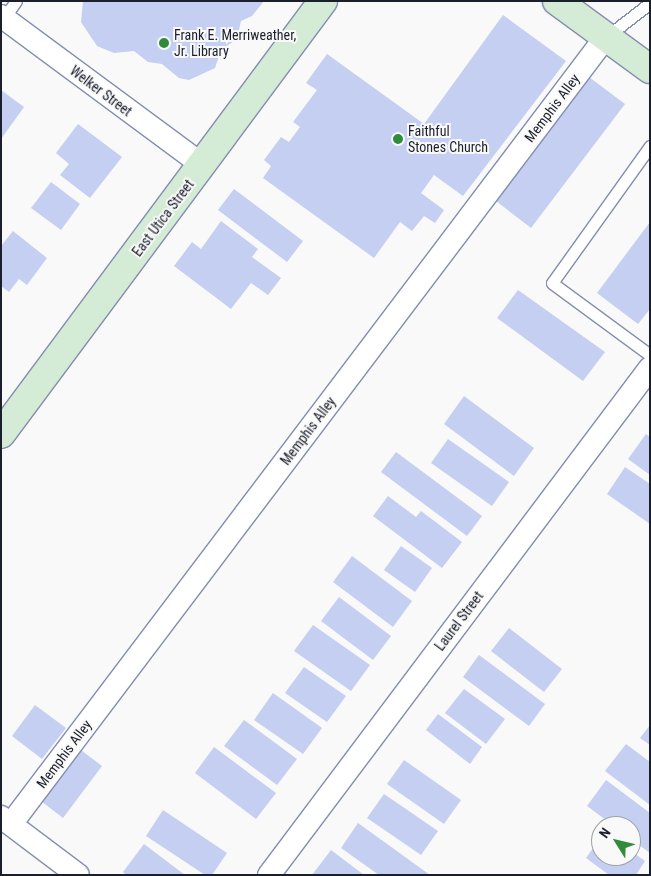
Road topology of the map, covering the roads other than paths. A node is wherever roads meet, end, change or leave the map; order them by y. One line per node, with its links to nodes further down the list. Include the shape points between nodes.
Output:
1 (323, 1): 8 (street, East Utica Street)
2 (557, 1): 5 (street)
3 (650, 3): 5 (lane)
4 (7, 12): 8 (street, Welker Street)
5 (605, 38): 6 (street); 12 (street, Memphis Alley)
6 (650, 69)
7 (650, 146): 9 (lane, via 552,283)
8 (202, 165): 11 (street, East Utica Street)
9 (650, 355)
10 (650, 368): 14 (street, Laurel Street)
11 (5, 421)
12 (6, 821): 13 (street)
13 (78, 875)
14 (269, 875)

